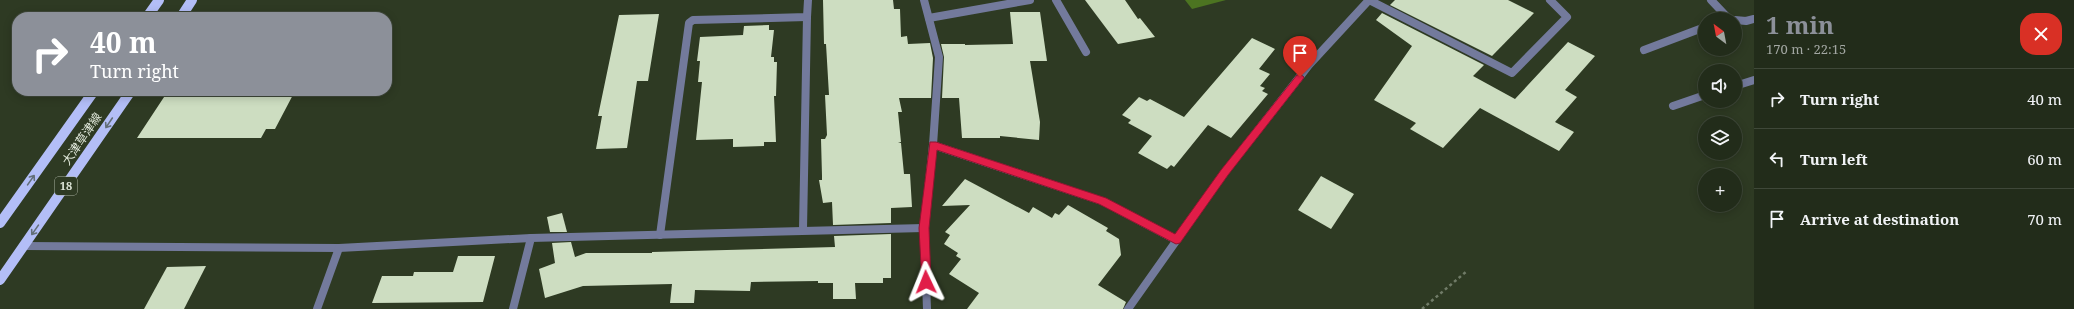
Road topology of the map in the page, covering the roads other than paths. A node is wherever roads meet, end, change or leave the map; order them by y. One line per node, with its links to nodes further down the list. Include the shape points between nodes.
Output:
1 (159, 0): 10 (main road)
2 (192, 0): 11 (main road)
3 (808, 0): 13 (street)
4 (924, 0): 14 (street)
5 (1030, 0): 14 (street)
6 (1056, 0): 19 (street)
7 (1369, 0): 8 (street, via 1512,73 1567,17); 32 (street, via 1309,66 1225,172)
8 (1550, 0)
9 (1711, 0): 12 (street)
10 (151, 12)
11 (184, 12)
12 (1722, 12)
13 (807, 17): 29 (street); 30 (street, via 693,20 689,23)
14 (929, 18): 26 (street, via 939,57)
15 (1754, 19): 16 (street)
16 (1742, 21)
17 (1698, 30): 18 (street)
18 (1644, 50)
19 (1086, 52)
20 (1754, 80): 21 (street)
21 (1742, 84)
22 (90, 96): 27 (main road, 大津草津線, one-way to 22)
23 (128, 96): 33 (main road, 大津草津線 / 18, one-way to 33)
24 (1698, 97): 25 (street)
25 (1673, 106)
26 (933, 145): 28 (street); 32 (street, via 1102,201)
27 (0, 223)
28 (924, 228): 29 (street); 38 (street)
29 (803, 229): 30 (street)
30 (660, 236): 31 (street)
31 (531, 238): 34 (street); 37 (street)
32 (1176, 240): 39 (street)
33 (24, 246): 34 (street); 35 (main road, 大津草津線 / 18)
34 (339, 248): 36 (street)
35 (0, 280)
36 (317, 309)
37 (513, 309)
38 (927, 309)
39 (1128, 309)

